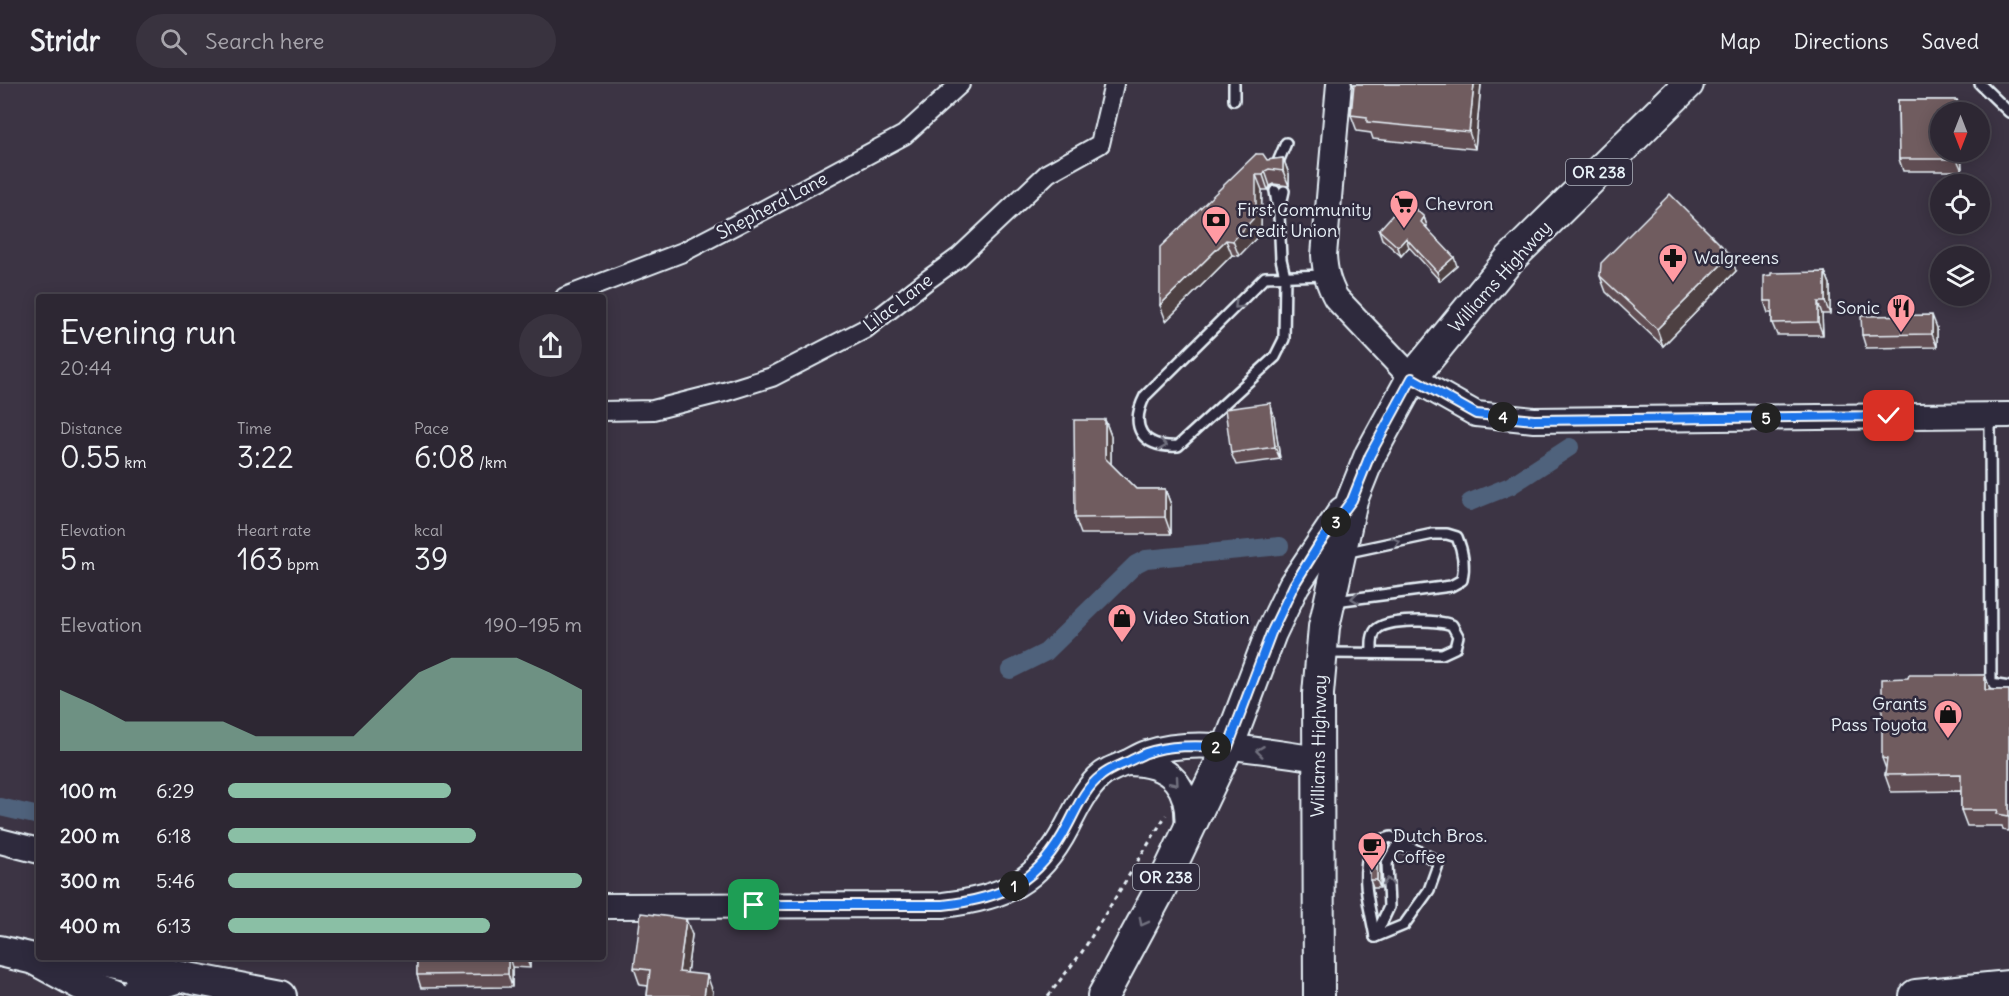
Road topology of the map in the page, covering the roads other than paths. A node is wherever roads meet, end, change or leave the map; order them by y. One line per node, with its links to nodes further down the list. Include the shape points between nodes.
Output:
1 (960, 84): 14 (street, Shepherd Lane, via 904,135 683,252)
2 (1114, 84): 16 (street, Lilac Lane, via 1100,144 1048,173 959,257 866,329 772,377 653,410)
3 (1234, 84): 7 (lane)
4 (1340, 84): 12 (street)
5 (1688, 84): 15 (main road, Williams Highway / OR 238, via 1509,260)
6 (1980, 84): 8 (lane)
7 (1234, 100)
8 (2009, 112)
9 (1286, 143): 10 (lane)
10 (1280, 169)
11 (1280, 190): 13 (lane, via 1281,259)
12 (1325, 275): 13 (lane); 15 (street, via 1336,298)
13 (1285, 276): 13 (lane, one-way to 13, via 1265,278 1145,396 1138,416 1142,435 1148,441 1178,446 1275,357 1284,339)
14 (573, 294)
15 (1412, 378): 17 (street, via 1476,414 1534,420); 18 (main road, Williams Highway / OR 238, via 1370,455)
16 (606, 411)
17 (1999, 415): 23 (lane, via 1991,684)
18 (1352, 500): 19 (main road, Williams Highway / OR 238); 24 (main road, Williams Highway / OR 238, via 1294,585 1271,633)
19 (1339, 554): 20 (main road, Williams Highway / OR 238); 20 (lane, one-way to 20, via 1447,534 1457,537 1464,571 1461,580 1451,586)
20 (1329, 602): 21 (main road, Williams Highway / OR 238)
21 (1322, 653): 22 (lane); 25 (main road, Williams Highway / OR 238)
22 (1372, 653): 22 (lane, via 1442,654 1455,648 1458,636 1452,625 1440,620 1388,623 1377,627 1372,636)
23 (2009, 687)
24 (1228, 747): 25 (street, one-way to 24); 26 (street, via 1161,750); 27 (main road, Williams Highway / OR 238)
25 (1318, 759): 42 (main road, Williams Highway / OR 238)
26 (1126, 763): 27 (street, one-way to 27, via 1160,769 1171,776 1187,800); 31 (street, via 1099,777 1082,797 1048,859 1031,876 1002,893 972,902)
27 (1187, 834): 41 (main road, Williams Highway / OR 238, one-way to 41)
28 (0, 841): 29 (street)
29 (36, 849)
30 (1417, 849): 32 (lane, one-way to 30, via 1389,907 1387,863 1396,847); 32 (lane, via 1438,862 1429,890 1404,925); 32 (lane, via 1391,837 1372,843 1364,881)
31 (606, 906)
32 (1376, 936)
33 (0, 951): 34 (main road)
34 (34, 959): 38 (main road, via 80,984)
35 (95, 960): 36 (main road)
36 (182, 977): 39 (main road, via 139,990); 40 (main road)
37 (2009, 987): 43 (highway)
38 (114, 996)
39 (136, 996)
40 (281, 996)
41 (1103, 996)
42 (1320, 996)
43 (1916, 996)

